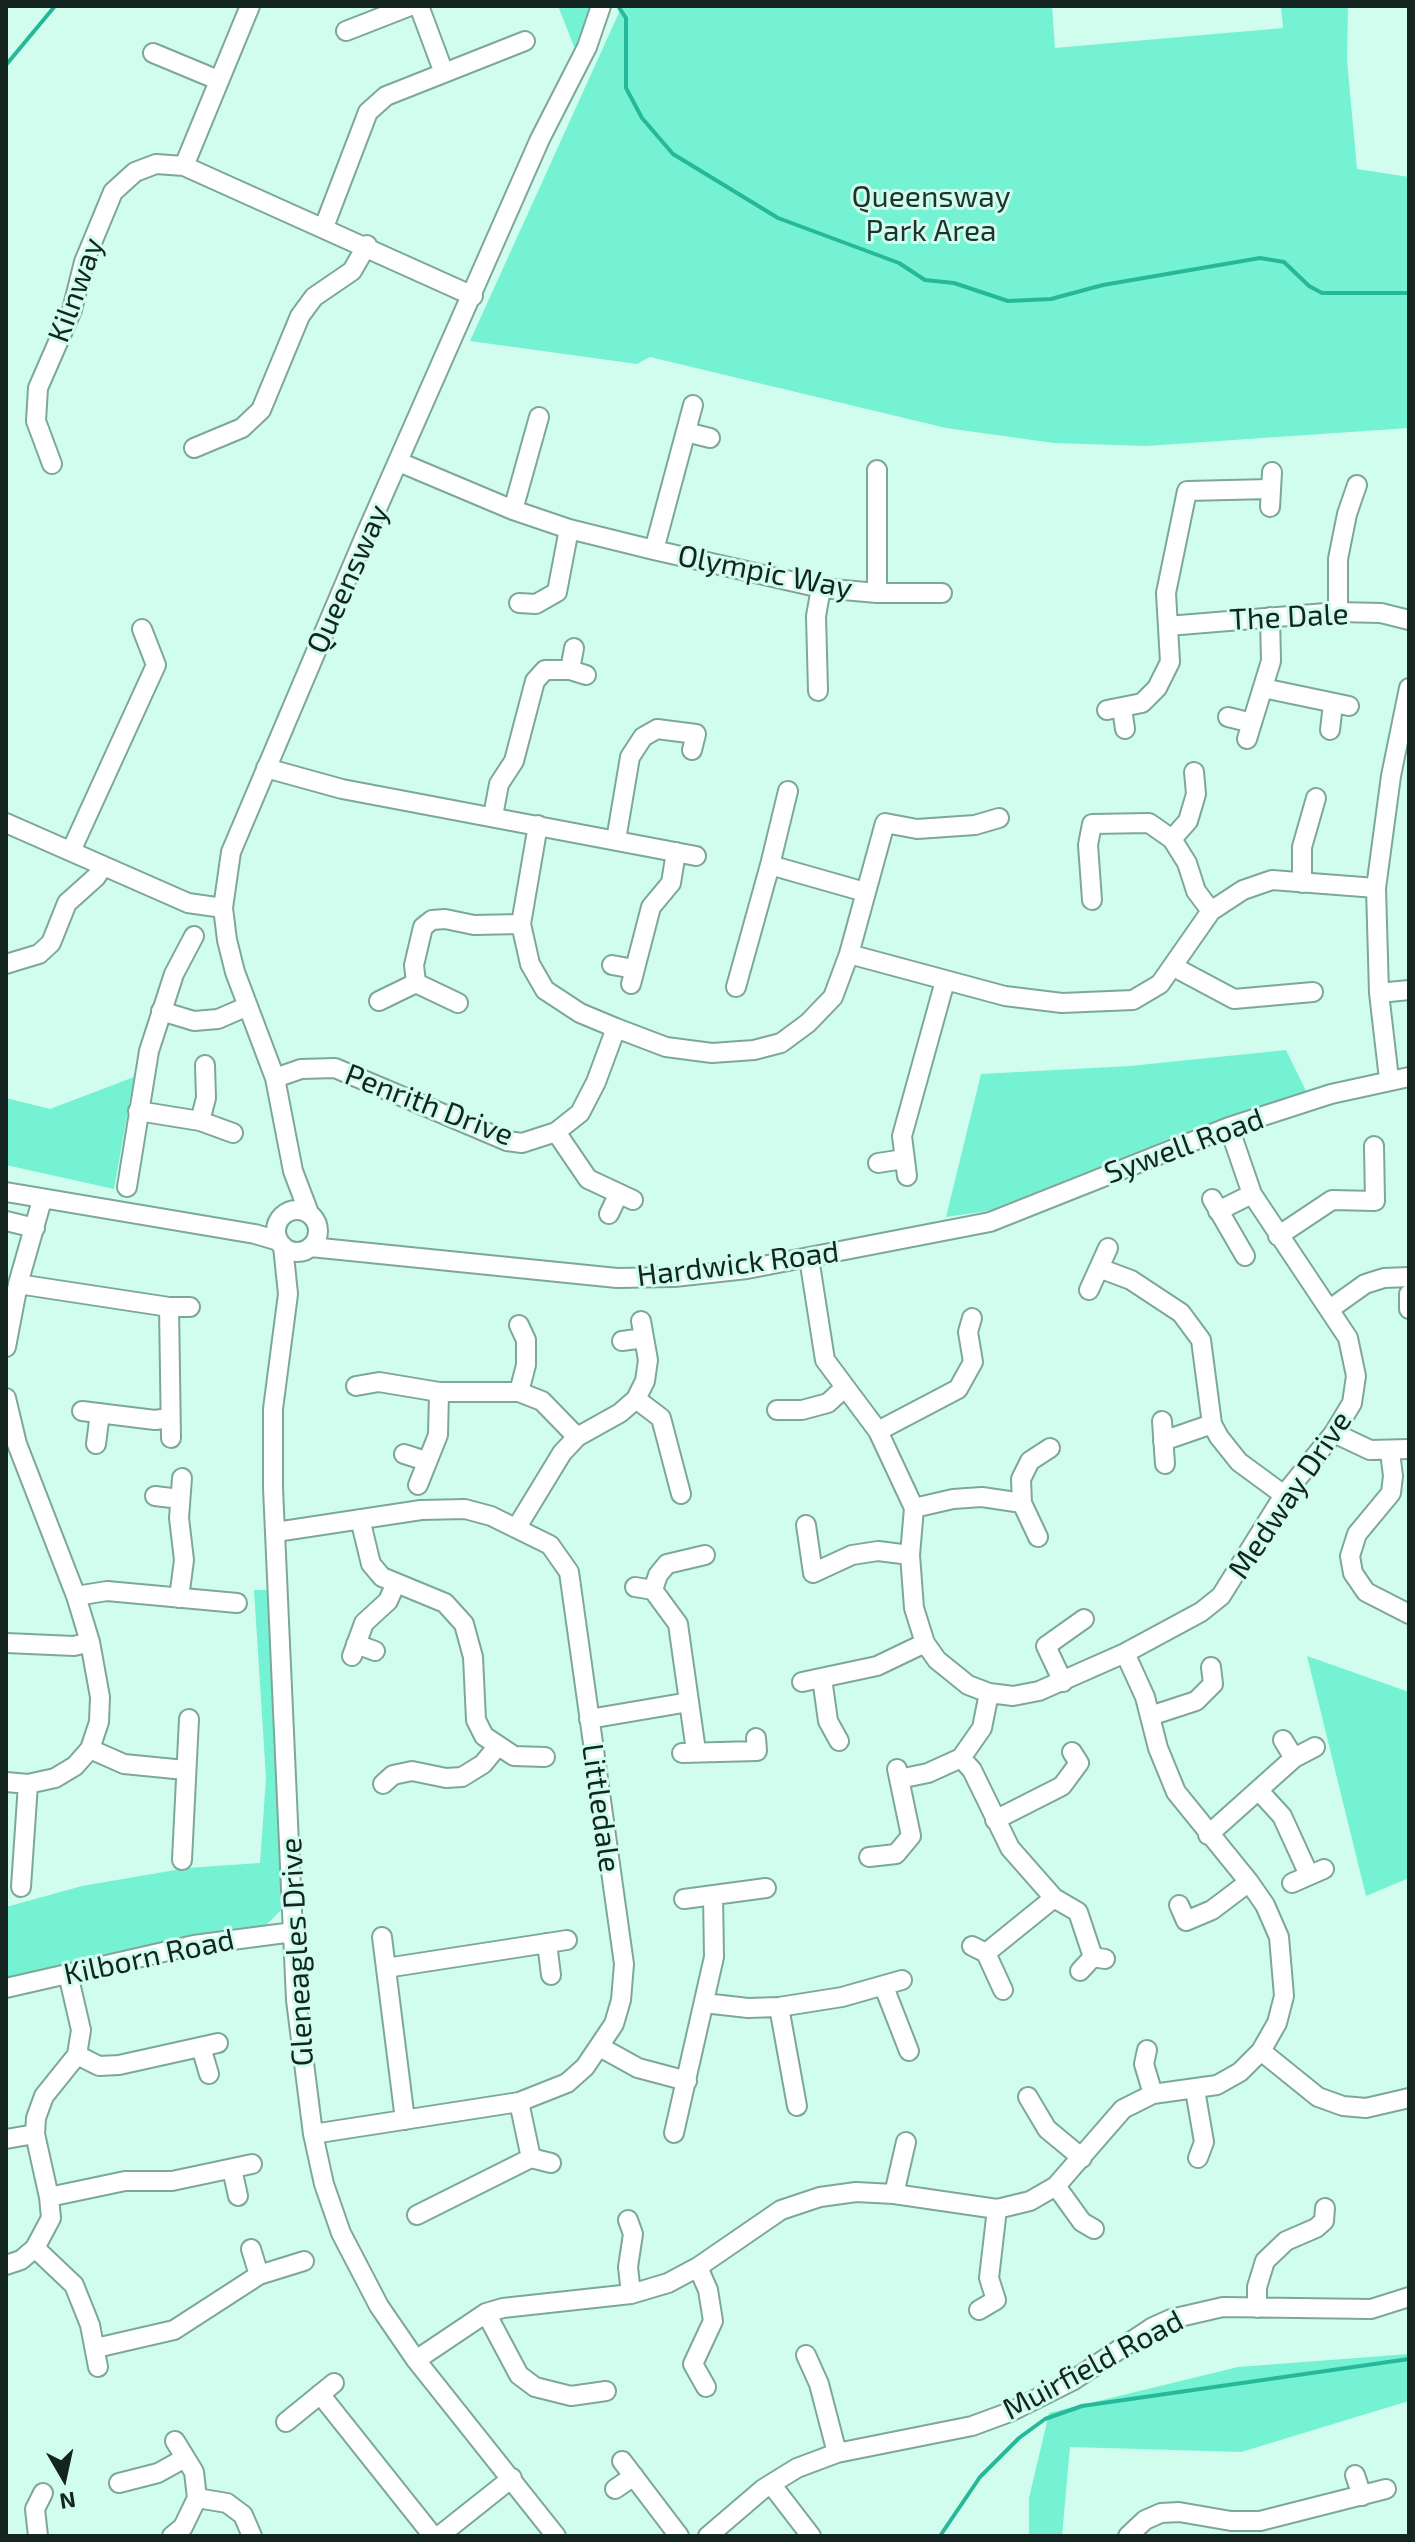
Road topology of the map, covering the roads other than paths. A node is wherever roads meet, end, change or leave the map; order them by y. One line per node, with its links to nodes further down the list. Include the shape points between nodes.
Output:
1 (250, 6): 9 (street)
2 (410, 6): 5 (street)
3 (419, 6): 8 (street)
4 (600, 9): 13 (street, Queensway)
5 (346, 31)
6 (525, 41): 8 (street)
7 (153, 53): 9 (street)
8 (444, 73): 11 (street, via 386,96 368,112)
9 (218, 80): 10 (street)
10 (184, 166): 11 (street, Kilnway); 20 (street, Kilnway, via 156,164 135,172 113,192 38,388 36,421)
11 (324, 227): 12 (street, Kilnway)
12 (367, 245): 13 (street, Kilnway); 18 (street, via 352,271 314,297 300,316 261,410 242,428)
13 (473, 296): 19 (street, Queensway)
14 (693, 405): 16 (street, Olympic Way)
15 (539, 417): 24 (street)
16 (686, 432): 17 (street); 26 (street, Olympic Way)
17 (710, 438)
18 (194, 448)
19 (399, 462): 24 (street, Olympic Way); 44 (street, Queensway)
20 (52, 464)
21 (877, 470): 28 (street, Olympic Way)
22 (1357, 485): 31 (street, via 1338,559)
23 (1271, 490): 34 (street, via 1182,485 1166,593)
24 (513, 510): 25 (street, Olympic Way)
25 (569, 529): 26 (street, Olympic Way); 30 (street, via 557,592 536,604)
26 (654, 550): 27 (street, Olympic Way)
27 (821, 588): 28 (street, Olympic Way); 39 (street, via 816,616)
28 (877, 593): 29 (street, Olympic Way)
29 (942, 593)
30 (519, 603)
31 (1338, 612): 32 (street, The Dale); 33 (street, The Dale)
32 (1270, 617): 34 (street, The Dale); 37 (street, via 1273,644)
33 (1409, 620)
34 (1168, 626): 41 (street, via 1170,662 1157,688 1142,703 1115,709)
35 (142, 629): 55 (street, via 156,665)
36 (574, 648): 49 (street, via 578,673 545,670 535,681)
37 (1263, 688): 40 (street, via 1250,731); 42 (street, via 1341,705)
38 (1409, 688): 46 (street)
39 (818, 691)
40 (1228, 717)
41 (1125, 729)
42 (1330, 730)
43 (692, 750): 54 (street, via 696,734 657,729 643,737 630,757)
44 (266, 768): 49 (street, via 342,789); 64 (street, Queensway, via 231,852)
45 (1194, 772): 53 (street, via 1196,794 1188,821)
46 (1400, 778): 61 (street)
47 (788, 791): 58 (street)
48 (1316, 798): 60 (street, via 1302,847)
49 (493, 816): 52 (street)
50 (999, 818): 62 (street, via 928,829 885,823)
51 (6, 823): 55 (street)
52 (538, 825): 54 (street); 66 (street)
53 (1172, 839): 63 (street, via 1149,823 1092,824); 65 (street)
54 (616, 840): 56 (street)
55 (71, 851): 59 (street)
56 (676, 852): 57 (street); 70 (street, via 671,883 651,907 633,977)
57 (696, 856)
58 (770, 865): 62 (street); 74 (street)
59 (103, 866): 64 (street, via 188,903); 69 (street, via 67,903 51,943 39,954)
60 (1302, 883): 61 (street); 65 (street, via 1272,880 1243,890)
61 (1376, 888): 77 (street)
62 (865, 892): 68 (street)
63 (1092, 900)
64 (223, 908): 80 (street, Queensway)
65 (1211, 911): 71 (street)
66 (521, 924): 73 (street, via 432,920 419,935); 82 (street, via 530,964 545,990)
67 (194, 936): 81 (street)
68 (849, 954): 72 (street); 82 (street, via 833,997 781,1043 712,1053 666,1047)
69 (6, 964)
70 (612, 965)
71 (1174, 967): 72 (street, via 1160,984 1133,1000 1102,1004 1005,996); 76 (street, via 1234,999)
72 (945, 981): 93 (street, via 902,1136 906,1167)
73 (416, 983): 78 (street); 79 (street)
74 (736, 987)
75 (1409, 990): 77 (street)
76 (1313, 992)
77 (1379, 993): 86 (street)
78 (379, 1001)
79 (458, 1003)
80 (248, 1006): 81 (street, via 218,1019 194,1021); 85 (street, Queensway)
81 (161, 1011): 87 (street)
82 (616, 1028): 90 (street, Penrith Drive, via 580,1113)
83 (205, 1065): 88 (street)
84 (1409, 1077): 86 (street, Sywell Road)
85 (275, 1078): 90 (street, Penrith Drive, via 301,1069 335,1068 507,1141 522,1143); 94 (street, Queensway)
86 (1389, 1079): 89 (street, Sywell Road)
87 (138, 1111): 88 (street); 95 (street)
88 (200, 1121): 91 (street)
89 (1229, 1127): 97 (street, Medway Drive); 104 (street, Sywell Road, via 1019,1212)
90 (556, 1132): 99 (street, via 588,1179 626,1198)
91 (233, 1133)
92 (1374, 1146): 106 (street, via 1375,1201 1332,1200)
93 (878, 1163)
94 (293, 1171): 100 (street, Queensway); 101 (street, Queensway)
95 (127, 1187)
96 (6, 1192): 98 (street)
97 (1252, 1194): 106 (street, Medway Drive); 111 (street, via 1215,1205)
98 (42, 1200): 103 (street); 105 (street)
99 (609, 1214)
100 (284, 1216): 101 (street, via 297,1210); 105 (street); 107 (street, via 276,1230)
101 (313, 1218): 108 (street, via 317,1236); 110 (street, Hardwick Road)
102 (6, 1221): 103 (street)
103 (35, 1228): 115 (street)
104 (963, 1229): 112 (street, Hardwick Road)
105 (226, 1230): 107 (street)
106 (1278, 1236): 121 (street, Medway Drive)
107 (281, 1243): 108 (street, via 293,1251); 117 (street, Gleneagles Drive)
108 (308, 1248): 110 (street, Hardwick Road); 117 (street, Gleneagles Drive)
109 (1108, 1248): 113 (street)
110 (367, 1251): 112 (street, Hardwick Road, via 617,1278 688,1276)
111 (1245, 1256)
112 (809, 1258): 128 (street, Medway Drive, via 825,1360)
113 (1099, 1268): 116 (street); 136 (street, via 1157,1295 1181,1313 1201,1340)
114 (1409, 1277): 121 (street, via 1365,1284)
115 (18, 1284): 119 (street); 126 (street)
116 (1089, 1290)
117 (288, 1294): 162 (street, Gleneagles Drive, via 273,1409)
118 (1409, 1294): 122 (street)
119 (169, 1307): 120 (street); 134 (street)
120 (190, 1307)
121 (1330, 1309): 138 (street, Medway Drive, via 1348,1338 1356,1376 1352,1403)
122 (1409, 1309)
123 (972, 1318): 137 (street, via 968,1332 973,1362 958,1389)
124 (519, 1325): 130 (street, via 526,1340 526,1365)
125 (622, 1341): 132 (street, via 642,1330 648,1360)
126 (6, 1347)
127 (356, 1386): 129 (street, via 379,1382)
128 (843, 1389): 133 (street, via 828,1403); 137 (street, Medway Drive)
129 (439, 1392): 130 (street); 147 (street, via 438,1435)
130 (519, 1392): 139 (street, via 549,1407)
131 (6, 1398): 167 (street, via 21,1456)
132 (636, 1399): 139 (street); 149 (street, via 661,1418)
133 (777, 1410)
134 (169, 1418): 140 (street); 142 (street, via 91,1412)
135 (1162, 1421): 141 (street)
136 (1212, 1424): 141 (street); 154 (street, via 1239,1462)
137 (878, 1431): 158 (street, Medway Drive)
138 (1334, 1433): 145 (street, via 1370,1450); 154 (street, Medway Drive)
139 (577, 1437): 161 (street)
140 (171, 1438)
141 (1163, 1441): 148 (street)
142 (96, 1444)
143 (1050, 1448): 157 (street, via 1030,1461 1021,1479)
144 (1409, 1449): 145 (street)
145 (1390, 1452): 170 (street, via 1391,1493 1357,1534 1350,1556 1353,1573 1366,1592)
146 (404, 1454): 147 (street)
147 (426, 1461): 152 (street)
148 (1165, 1464)
149 (674, 1475): 151 (street); 153 (street)
150 (182, 1478): 156 (street)
151 (655, 1481)
152 (418, 1485)
153 (681, 1494)
154 (1284, 1495): 176 (street, Medway Drive, via 1221,1596)
155 (155, 1496): 156 (street)
156 (180, 1499): 168 (street, via 184,1560)
157 (1022, 1503): 158 (street, via 982,1497); 163 (street)
158 (914, 1508): 165 (street, Medway Drive)
159 (360, 1519): 161 (street, Littledale, via 465,1509); 162 (street, Littledale); 166 (street, via 371,1564)
160 (806, 1525): 165 (street, via 813,1573 852,1555)
161 (517, 1527): 185 (street, Littledale, via 550,1545 569,1572)
162 (276, 1532): 213 (street, Gleneagles Drive)
163 (1038, 1537)
164 (706, 1555): 182 (street, via 667,1564 644,1588 678,1624)
165 (910, 1555): 174 (street, Medway Drive, via 914,1608)
166 (395, 1585): 175 (street, via 388,1601 364,1623 354,1650); 189 (street, via 445,1603 464,1624 473,1657 476,1720)
167 (76, 1596): 168 (street, via 107,1591); 172 (street)
168 (179, 1598): 169 (street)
169 (237, 1603)
170 (1409, 1614)
171 (1084, 1618): 180 (street, via 1046,1646)
172 (90, 1642): 173 (street); 191 (street, via 100,1697)
173 (6, 1643)
174 (925, 1643): 177 (street, via 877,1666); 181 (street, Medway Drive, via 949,1672)
175 (375, 1651)
176 (1125, 1653): 180 (street, Medway Drive); 183 (street)
177 (822, 1678): 179 (street); 188 (street, via 828,1721)
178 (1217, 1679): 183 (street, via 1196,1701)
179 (802, 1682)
180 (1063, 1682): 181 (street, Medway Drive, via 1013,1696)
181 (989, 1693): 194 (street, via 982,1728)
182 (689, 1702): 185 (street); 186 (street, via 689,1752 757,1751)
183 (1150, 1716): 202 (street, via 1172,1782)
184 (189, 1719): 196 (street)
185 (589, 1719): 225 (street, Littledale, via 624,1964 621,2000)
186 (756, 1738)
187 (1283, 1740): 195 (street)
188 (839, 1741)
189 (497, 1747): 193 (street, via 514,1756); 197 (street, via 462,1777)
190 (1315, 1747): 195 (street)
191 (90, 1749): 196 (street, via 124,1764); 199 (street, via 55,1778)
192 (1072, 1752): 201 (street, via 1079,1763 1062,1786)
193 (545, 1757)
194 (961, 1758): 201 (street); 204 (street, via 937,1770 898,1774 911,1836 896,1854)
195 (1294, 1758): 200 (street)
196 (185, 1770): 203 (street)
197 (387, 1773)
198 (6, 1782): 199 (street)
199 (28, 1784): 205 (street)
200 (1260, 1792): 202 (street); 206 (street, via 1282,1816)
201 (995, 1820): 210 (street, via 1010,1848)
202 (1208, 1835): 207 (street)
203 (177, 1847)
204 (868, 1855)
205 (28, 1876)
206 (1308, 1876)
207 (1249, 1882): 212 (street, via 1212,1910 1186,1921); 228 (street, via 1277,1930 1284,1969 1281,2009)
208 (766, 1888): 209 (street)
209 (713, 1895): 211 (street); 223 (street, via 714,1957)
210 (1054, 1898): 217 (street, via 1078,1912); 222 (street, via 979,1949)
211 (684, 1899)
212 (1179, 1905)
213 (293, 1932): 219 (street, Kilborn Road, via 194,1945); 241 (street, Gleneagles Drive)
214 (382, 1937): 218 (street)
215 (567, 1940): 216 (street)
216 (547, 1943): 218 (street); 220 (street)
217 (1093, 1962)
218 (386, 1968): 238 (street)
219 (68, 1974): 221 (street, Kilborn Road); 229 (street, via 81,2030)
220 (551, 1975)
221 (6, 1988)
222 (1003, 1990)
223 (704, 2003): 224 (street); 231 (street)
224 (779, 2007): 227 (street, via 893,1983); 235 (street)
225 (600, 2047): 231 (street, via 638,2068); 237 (street, Littledale, via 567,2083)
226 (1147, 2050): 233 (street, via 1144,2064)
227 (909, 2051)
228 (1261, 2051): 232 (street, via 1240,2072); 236 (street, via 1318,2097 1343,2106 1366,2108)
229 (77, 2055): 230 (street, via 99,2066 119,2065 210,2045); 240 (street, via 44,2096)
230 (209, 2074)
231 (687, 2081): 239 (street)
232 (1195, 2090): 233 (street); 246 (street, via 1204,2142)
233 (1153, 2094): 245 (street, via 1123,2109)
234 (1028, 2097): 245 (street, via 1047,2129)
235 (790, 2098)
236 (1409, 2098)
237 (519, 2102): 238 (street, Littledale); 244 (street)
238 (405, 2120): 241 (street, Littledale)
239 (674, 2133)
240 (35, 2134): 242 (street); 254 (street)
241 (313, 2134): 273 (street, Gleneagles Drive, via 341,2233 385,2316)
242 (6, 2139)
243 (906, 2142): 252 (street)
244 (531, 2158): 247 (street); 255 (street)
245 (1082, 2158): 251 (street)
246 (1198, 2158)
247 (551, 2163)
248 (252, 2164): 249 (street)
249 (232, 2169): 253 (street); 254 (street, via 172,2181 125,2181)
250 (428, 2186): 255 (street)
251 (1056, 2186): 257 (street, via 1030,2201); 260 (street, via 1082,2222)
252 (894, 2194): 257 (street); 265 (street, via 820,2197 781,2210)
253 (238, 2196)
254 (49, 2197): 261 (street, via 51,2218)
255 (437, 2204): 258 (street)
256 (1325, 2208): 269 (street, via 1324,2221 1286,2241 1265,2261)
257 (997, 2209): 270 (street, via 989,2278 996,2300)
258 (417, 2215)
259 (628, 2220): 267 (street, via 633,2234)
260 (1094, 2229)
261 (35, 2248): 264 (street); 266 (street, via 74,2285 97,2357 174,2330)
262 (251, 2249): 266 (street)
263 (304, 2261): 266 (street)
264 (6, 2265)
265 (698, 2267): 267 (street); 274 (street, via 713,2321 693,2364)
266 (259, 2275)
267 (631, 2294): 271 (street, via 521,2304)
268 (1409, 2298): 269 (street, Muirfield Road, via 1371,2309)
269 (1257, 2308): 277 (street, Muirfield Road, via 1223,2307 1171,2319 1043,2398 972,2426)
270 (979, 2310)
271 (486, 2313): 273 (street); 275 (street, via 519,2375 550,2392)
272 (806, 2355): 277 (street)
273 (416, 2360): 281 (street, Gleneagles Drive)
274 (706, 2387)
275 (599, 2399)
276 (286, 2422): 292 (street, via 327,2389)
277 (837, 2453): 283 (street, Muirfield Road)
278 (622, 2461): 280 (street)
279 (1355, 2475): 286 (street)
280 (634, 2476): 284 (street); 294 (street)
281 (512, 2478): 292 (street); 293 (street, Gleneagles Drive)
282 (119, 2483): 287 (street, via 158,2473 180,2450 194,2472)
283 (771, 2484): 295 (street, Muirfield Road); 296 (street)
284 (615, 2489)
285 (1386, 2489): 286 (street)
286 (1362, 2496): 297 (street, via 1260,2521 1161,2513)
287 (197, 2498): 290 (street, via 183,2527); 291 (street, via 227,2503 243,2515)
288 (32, 2502): 289 (street)
289 (38, 2536)
290 (172, 2536)
291 (252, 2536)
292 (436, 2536)
293 (556, 2536)
294 (679, 2536)
295 (708, 2536)
296 (811, 2536)
297 (1128, 2536)

